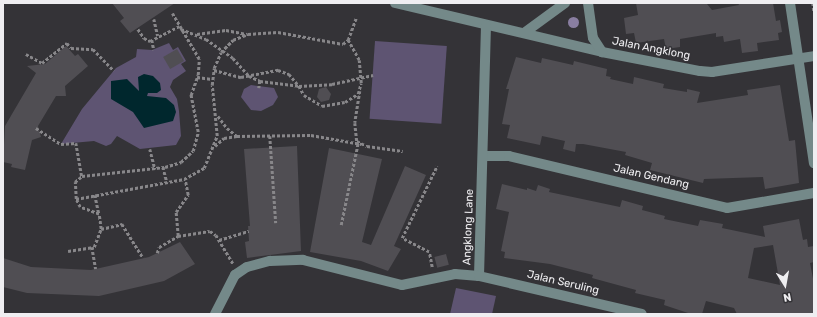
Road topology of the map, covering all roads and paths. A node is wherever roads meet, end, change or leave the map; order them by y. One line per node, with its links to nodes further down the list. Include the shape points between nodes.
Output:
1 (395, 3): 10 (street)
2 (565, 3): 15 (street)
3 (588, 3): 21 (street, via 593,38)
4 (790, 3): 24 (street)
5 (813, 3): 6 (path)
6 (814, 11)
7 (172, 13): 11 (path)
8 (356, 18): 18 (path)
9 (154, 19): 16 (path)
10 (486, 25): 15 (street, Jalan Angklong); 44 (street, Angklong Lane)
11 (179, 27): 13 (path); 16 (path); 29 (path, via 199,59)
12 (138, 29): 17 (path, via 144,38)
13 (197, 34): 14 (path, via 226,30); 20 (path)
14 (248, 34): 18 (path, via 278,32 343,44); 20 (path, via 233,40)
15 (524, 34): 21 (street, Jalan Angklong)
16 (158, 36): 17 (path)
17 (152, 40): 19 (path)
18 (348, 40): 30 (path, via 357,54)
19 (154, 50)
20 (221, 52): 25 (path); 28 (path, via 238,62)
21 (602, 52): 24 (street, Jalan Angklong, via 712,72)
22 (26, 54): 26 (path, via 42,63 67,43 71,48 93,49)
23 (814, 56): 24 (street, Jalan Angklong)
24 (798, 60): 45 (street)
25 (214, 70): 28 (path, via 232,76); 31 (path)
26 (114, 71)
27 (373, 75): 30 (path)
28 (249, 76): 32 (path); 33 (path, via 266,70 278,70 289,74)
29 (197, 77): 31 (path); 47 (path, via 191,95 198,132 197,144 181,162)
30 (361, 78): 33 (path, via 332,84); 35 (path)
31 (212, 79): 36 (path)
32 (260, 81): 33 (path); 34 (path)
33 (299, 86): 35 (path, via 304,95 322,106 345,102 353,98)
34 (259, 88)
35 (360, 88): 40 (path, via 355,123)
36 (217, 114): 38 (path, via 227,128); 41 (path)
37 (36, 128): 49 (path, via 61,144 76,143)
38 (237, 136): 39 (path); 41 (path, via 224,138)
39 (270, 136): 40 (path, via 311,135); 56 (path)
40 (359, 143): 43 (path); 57 (path)
41 (214, 148): 50 (path, via 204,168)
42 (150, 149): 48 (path)
43 (403, 151)
44 (483, 156): 52 (street, Jalan Gendang, via 508,156 727,208); 68 (street, Angklong Lane)
45 (814, 163)
46 (437, 166): 69 (path, via 402,238 429,252)
47 (163, 167): 48 (path); 51 (path)
48 (155, 169): 49 (path)
49 (82, 176): 54 (path, via 75,182)
50 (185, 179): 51 (path); 60 (path, via 188,195 176,212)
51 (167, 182): 53 (path)
52 (814, 194)
53 (95, 195): 54 (path); 55 (path)
54 (76, 199): 55 (path, via 80,207)
55 (99, 214): 58 (path)
56 (276, 223)
57 (340, 225)
58 (102, 229): 62 (path); 65 (path, via 122,224)
59 (249, 231): 61 (path)
60 (178, 236): 61 (path, via 210,231); 64 (path, via 159,247)
61 (219, 240): 67 (path)
62 (92, 247): 63 (path); 66 (path)
63 (68, 251)
64 (157, 253)
65 (143, 258)
66 (96, 269)
67 (239, 272): 69 (street, Angklong Lane, via 247,267 270,261 303,260 351,270 388,283 416,284); 70 (street, Angklong Lane, via 228,285)
68 (479, 276): 69 (street, Angklong Lane, via 454,274); 71 (street, Jalan Seruling)
69 (435, 279)
70 (215, 314)
71 (642, 314)

